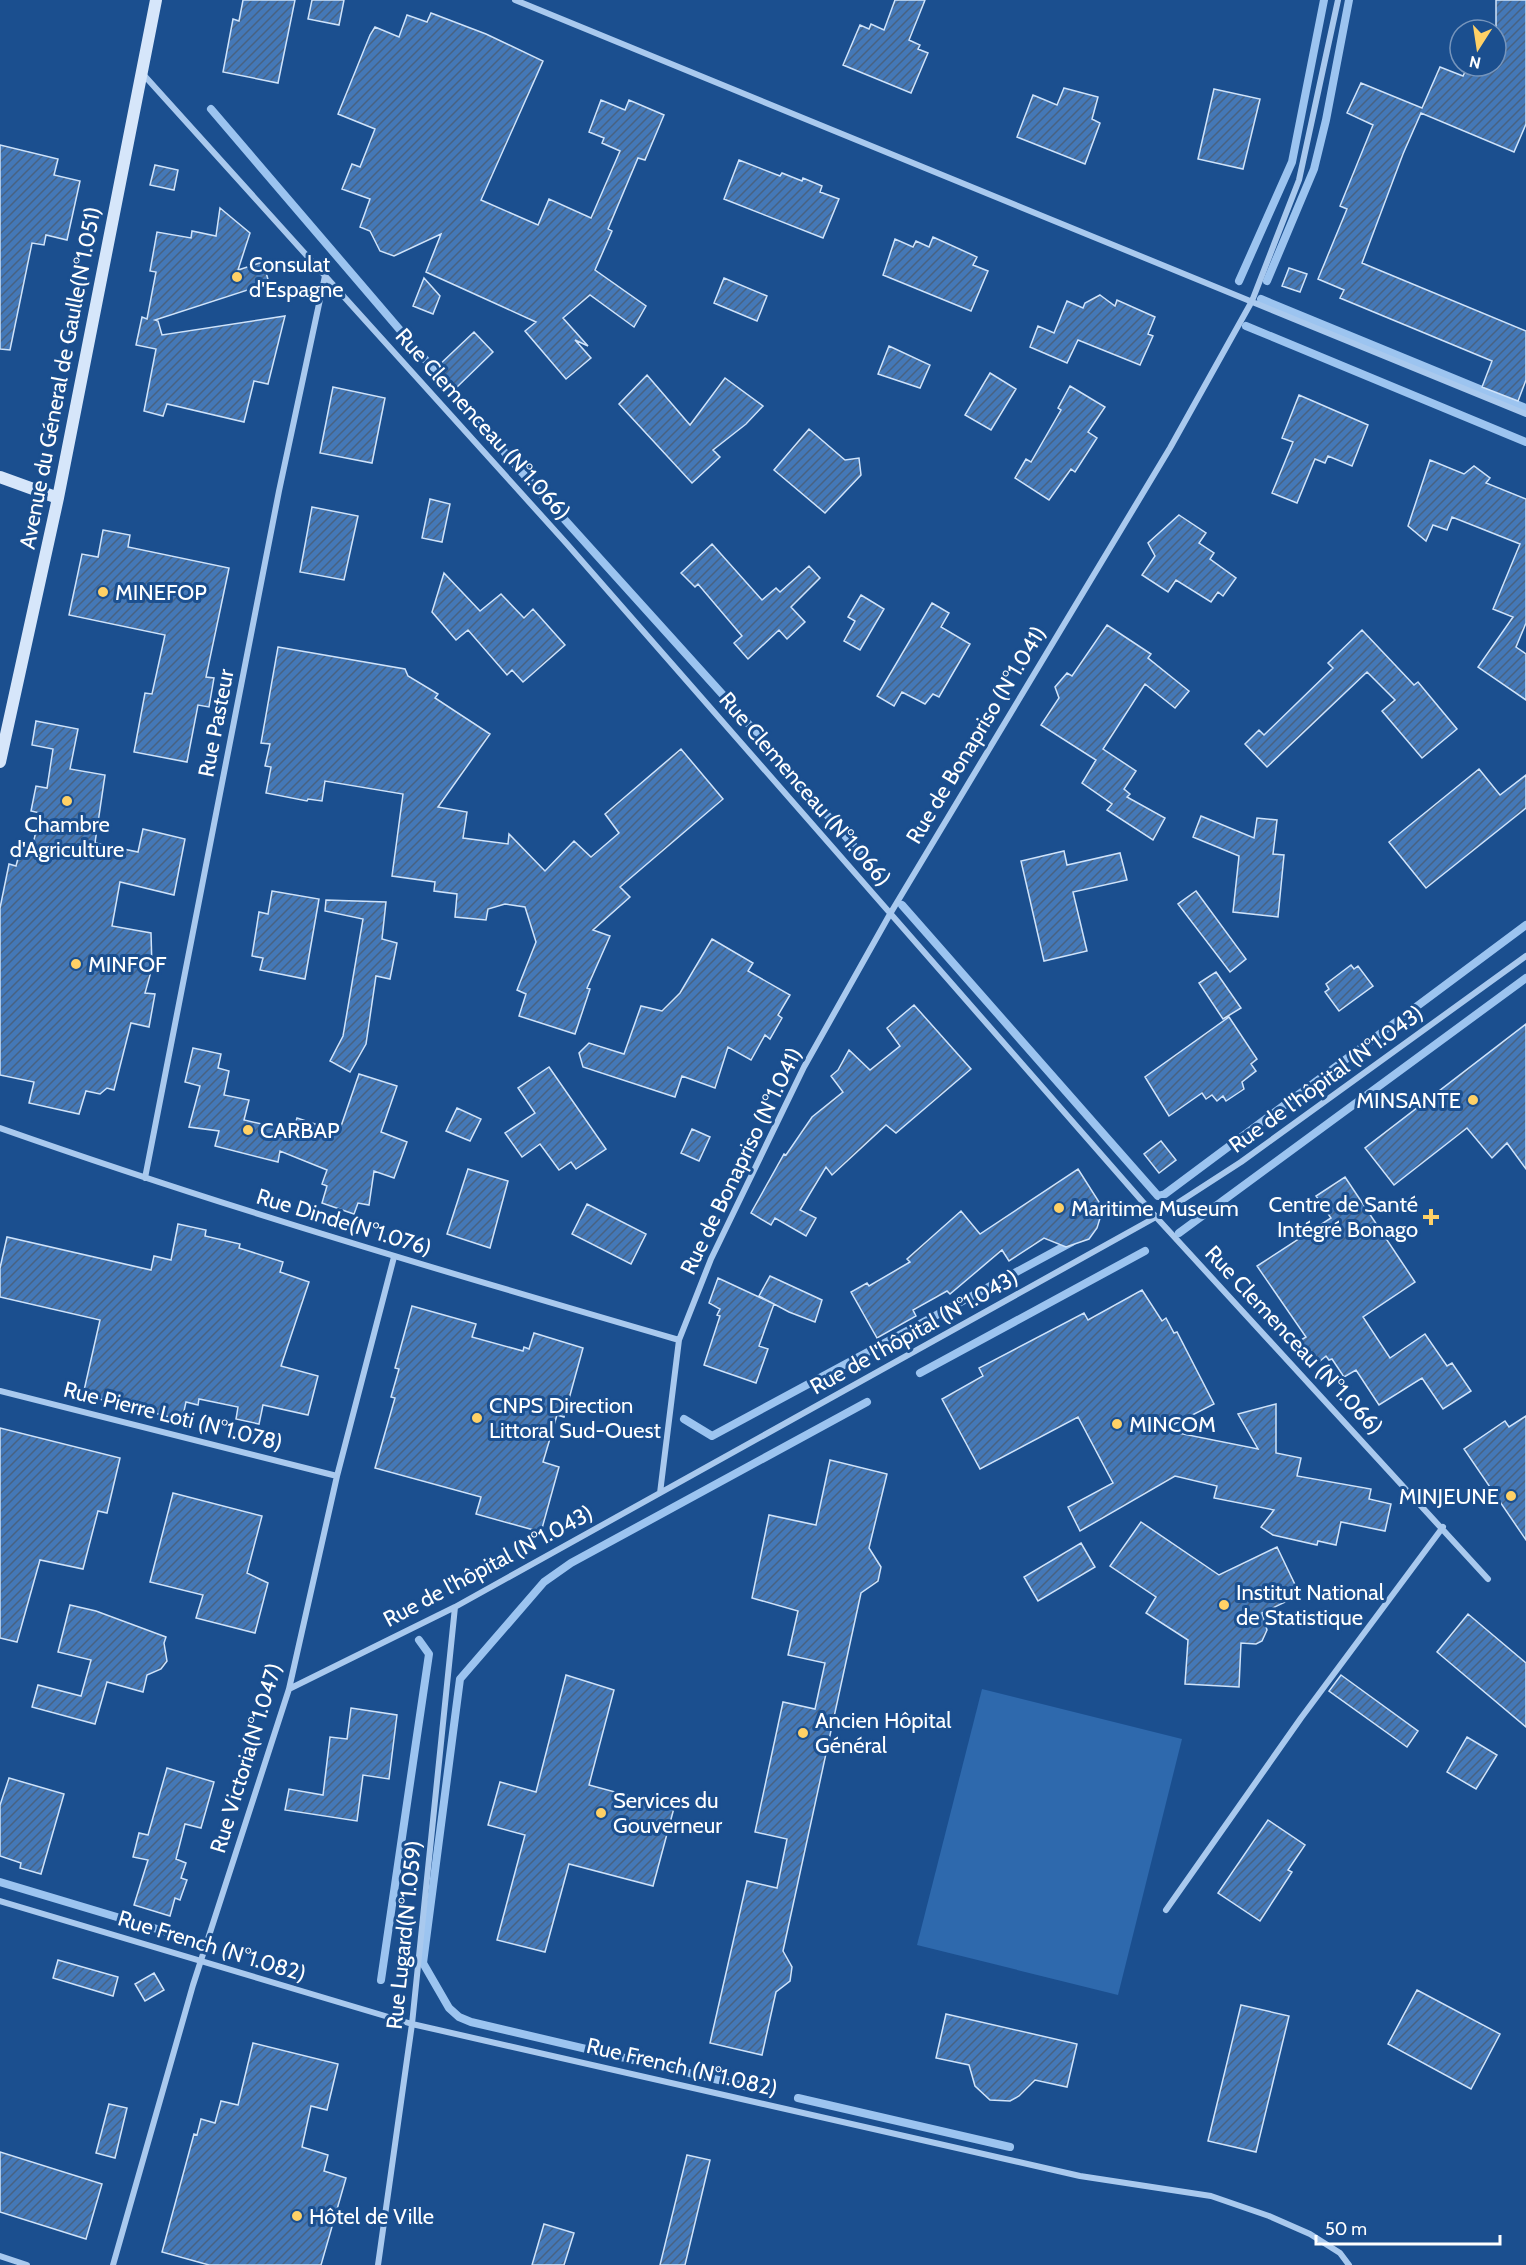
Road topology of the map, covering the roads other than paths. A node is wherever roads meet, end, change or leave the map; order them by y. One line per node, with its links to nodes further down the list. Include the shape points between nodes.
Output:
1 (156, 0): 4 (main road, Avenue du Géneral de Gaulle(N°1.051))
2 (515, 0): 6 (street)
3 (1338, 0): 6 (street, Rue de Bonapriso (N°1.041), via 1299,180)
4 (142, 73): 5 (street, Rue Clemenceau (N°1.066)); 9 (main road, Avenue du Géneral de Gaulle(N°1.051))
5 (325, 276): 11 (street, Rue Clemenceau (N°1.066), via 567,544); 14 (street, Rue Pasteur, via 276,502)
6 (1252, 301): 7 (street); 11 (street, Rue de Bonapriso (N°1.041), via 1170,448)
7 (1526, 414)
8 (0, 477): 9 (main road)
9 (58, 498): 10 (main road, Avenue du Géneral de Gaulle(N°1.051))
10 (0, 762)
11 (890, 914): 15 (street, Rue Clemenceau (N°1.066)); 17 (street, Rue de Bonapriso (N°1.041), via 804,1067 751,1172)
12 (1526, 957): 15 (street, Rue de l'hôpital (N°1.043), via 1241,1162)
13 (0, 1128): 14 (street, Rue Dinde(N°1.076))
14 (146, 1178): 16 (street, Rue Dinde(N°1.076))
15 (1156, 1217): 20 (street, Rue de l'hôpital (N°1.043)); 21 (street, Rue Clemenceau (N°1.066))
16 (394, 1257): 17 (street, Rue Dinde(N°1.076)); 19 (street, Rue Victoria(N°1.047))
17 (679, 1340): 20 (street, Rue de Bonapriso (N°1.041))
18 (0, 1391): 19 (street, Rue Pierre Loti (N°1.078))
19 (337, 1476): 24 (street, Rue Victoria(N°1.047))
20 (660, 1493): 23 (street, Rue de l'hôpital (N°1.043))
21 (1443, 1527): 22 (street, Rue Clemenceau (N°1.066)); 26 (street, via 1301,1718)
22 (1488, 1579)
23 (455, 1607): 24 (street, Rue de l'hôpital (N°1.043)); 28 (street, Rue Lugard(N°1.059))
24 (289, 1689): 27 (street, Rue Victoria(N°1.047))
25 (0, 1901): 27 (street, Rue French (N°1.082))
26 (1166, 1910)
27 (201, 1961): 28 (street, Rue French (N°1.082)); 31 (street, Rue Victoria(N°1.047))
28 (412, 2024): 32 (street, Rue Lugard(N°1.059)); 33 (street, Rue French (N°1.082), via 1080,2176 1211,2196 1310,2234 1340,2253)
29 (0, 2256): 30 (street)
30 (27, 2265)
31 (113, 2265)
32 (378, 2265)
33 (1349, 2265)

